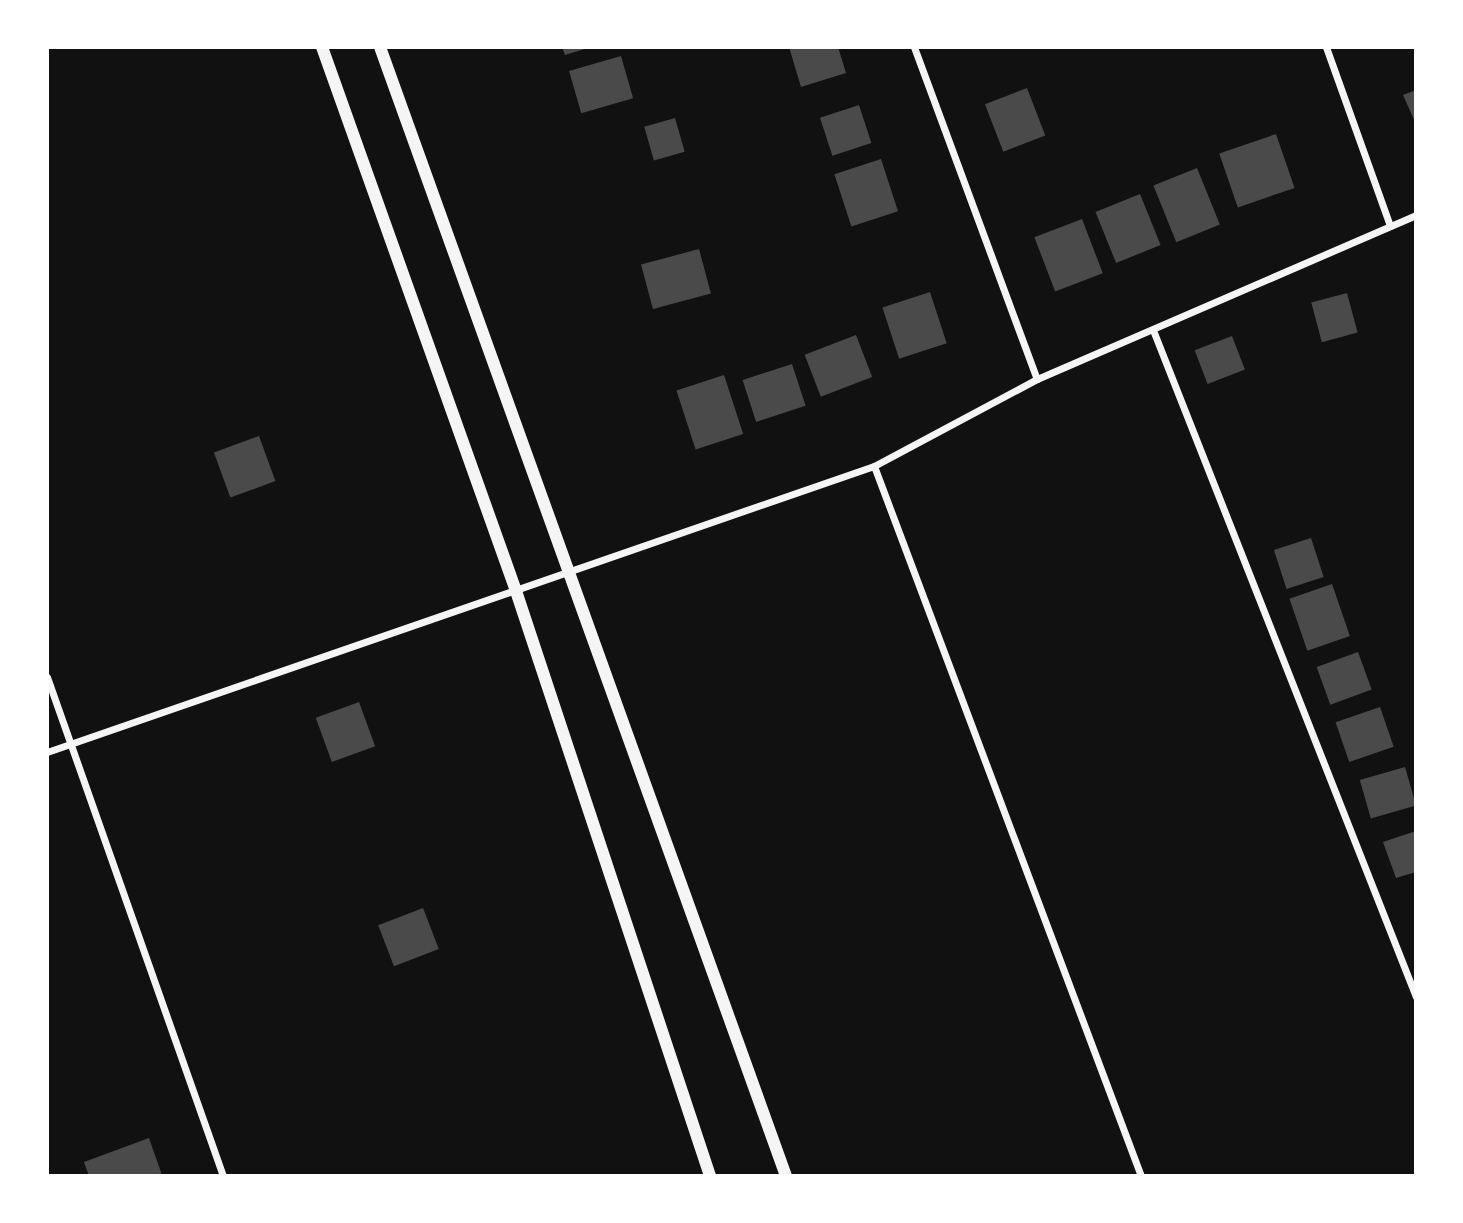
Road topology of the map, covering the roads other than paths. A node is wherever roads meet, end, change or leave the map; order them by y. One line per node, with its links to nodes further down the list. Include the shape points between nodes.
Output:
1 (322, 47): 11 (street)
2 (380, 47): 10 (street)
3 (914, 47): 8 (street)
4 (1326, 47): 6 (street)
5 (1416, 215): 6 (street)
6 (1390, 226): 7 (street)
7 (1153, 330): 8 (street); 15 (street)
8 (1037, 379): 9 (street)
9 (874, 466): 10 (street); 19 (street)
10 (569, 575): 11 (street); 18 (street)
11 (516, 591): 13 (street); 17 (street)
12 (47, 677): 13 (street)
13 (70, 745): 14 (street); 16 (street)
14 (47, 752)
15 (1416, 997)
16 (223, 1176)
17 (710, 1176)
18 (786, 1176)
19 (1141, 1176)

